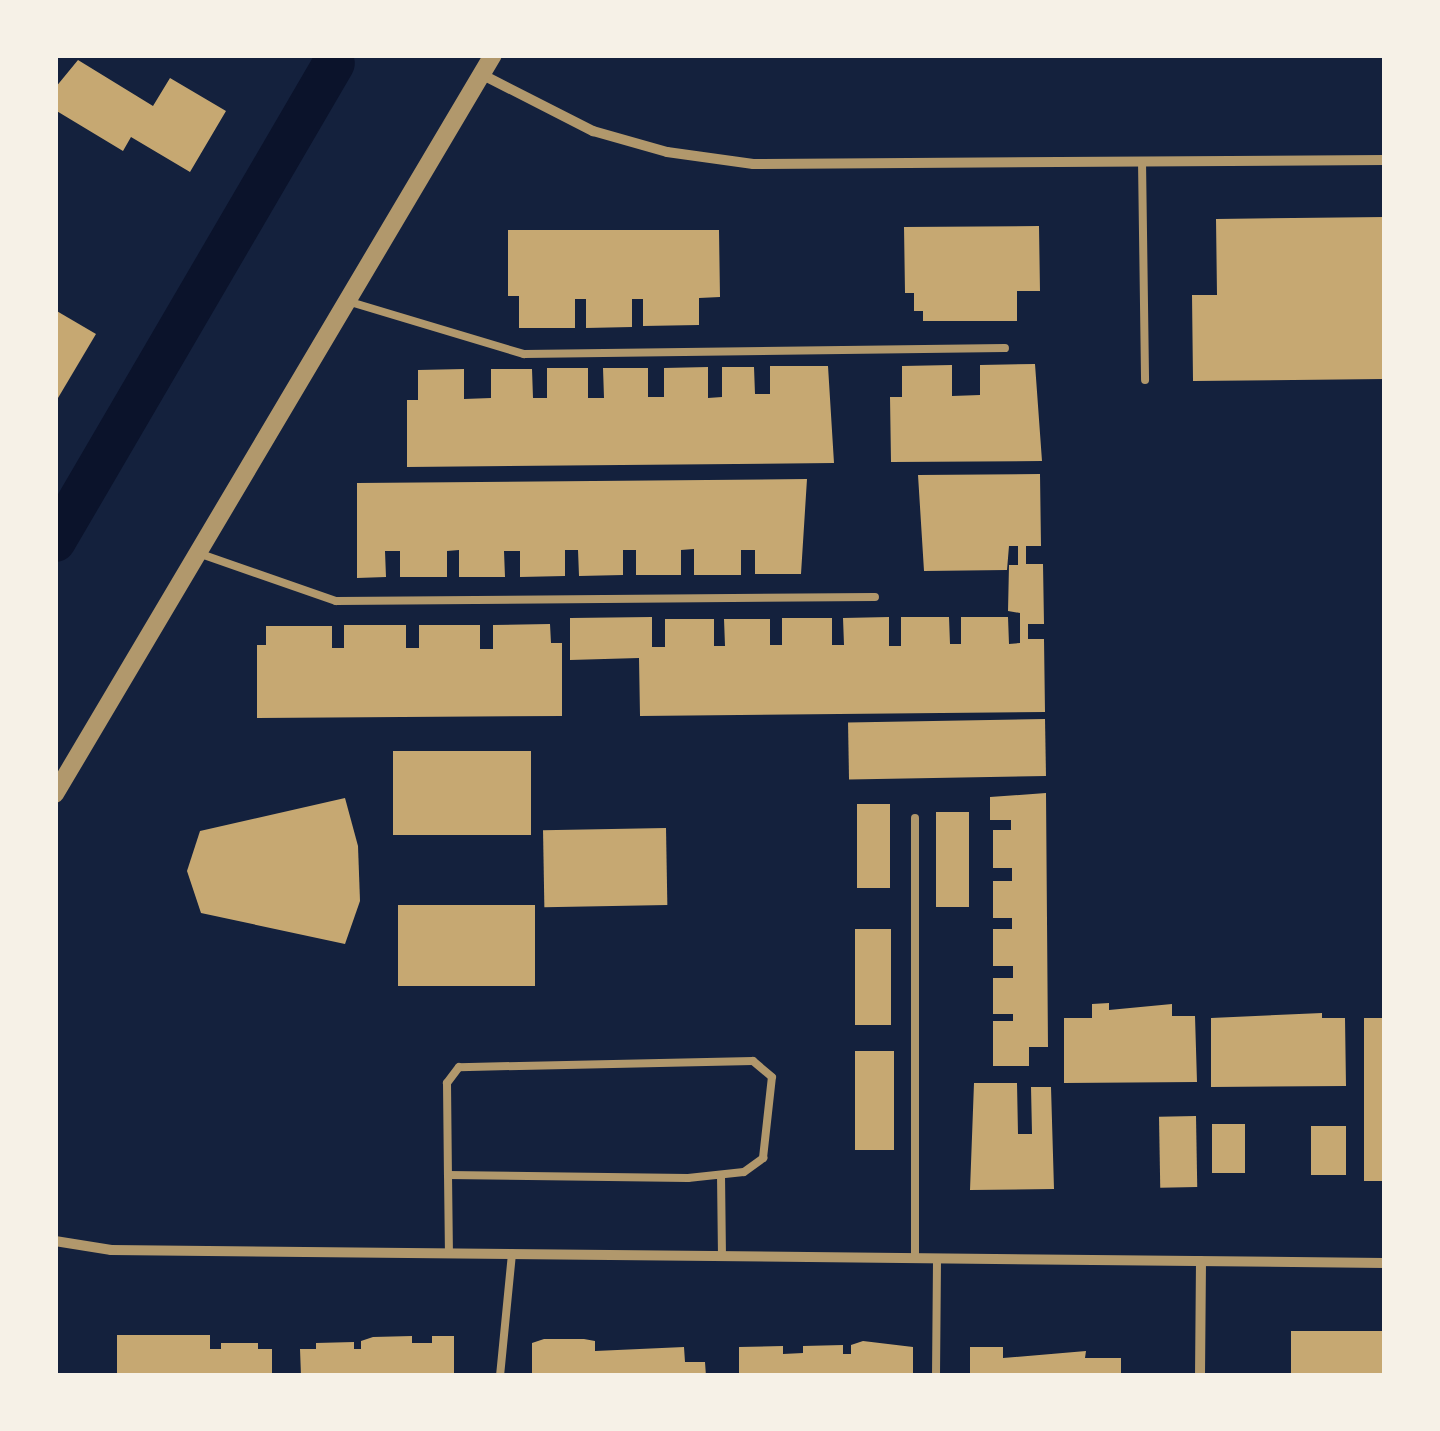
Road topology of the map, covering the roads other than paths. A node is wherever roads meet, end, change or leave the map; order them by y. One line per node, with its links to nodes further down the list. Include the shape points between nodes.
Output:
1 (493, 55): 2 (street)
2 (482, 74): 4 (street, via 593,130 667,152 753,164); 5 (street)
3 (1385, 160): 4 (street)
4 (1142, 161): 7 (lane)
5 (347, 301): 6 (lane, via 524,354); 8 (street)
6 (1005, 348)
7 (1145, 380)
8 (198, 553): 9 (lane, via 336,600); 10 (street)
9 (875, 596)
10 (55, 794)
11 (915, 818): 18 (lane)
12 (448, 1174): 13 (lane); 13 (lane, via 447,1083 459,1067 753,1061 772,1078 763,1158 744,1172); 15 (lane)
13 (721, 1174): 17 (lane)
14 (55, 1241): 15 (street, via 111,1250)
15 (449, 1253): 16 (street)
16 (512, 1254): 17 (street); 22 (lane)
17 (722, 1256): 18 (street)
18 (915, 1258): 19 (street)
19 (937, 1258): 20 (street); 23 (lane)
20 (1202, 1261): 21 (street); 24 (street)
21 (1385, 1262)
22 (500, 1376)
23 (936, 1376)
24 (1200, 1376)

